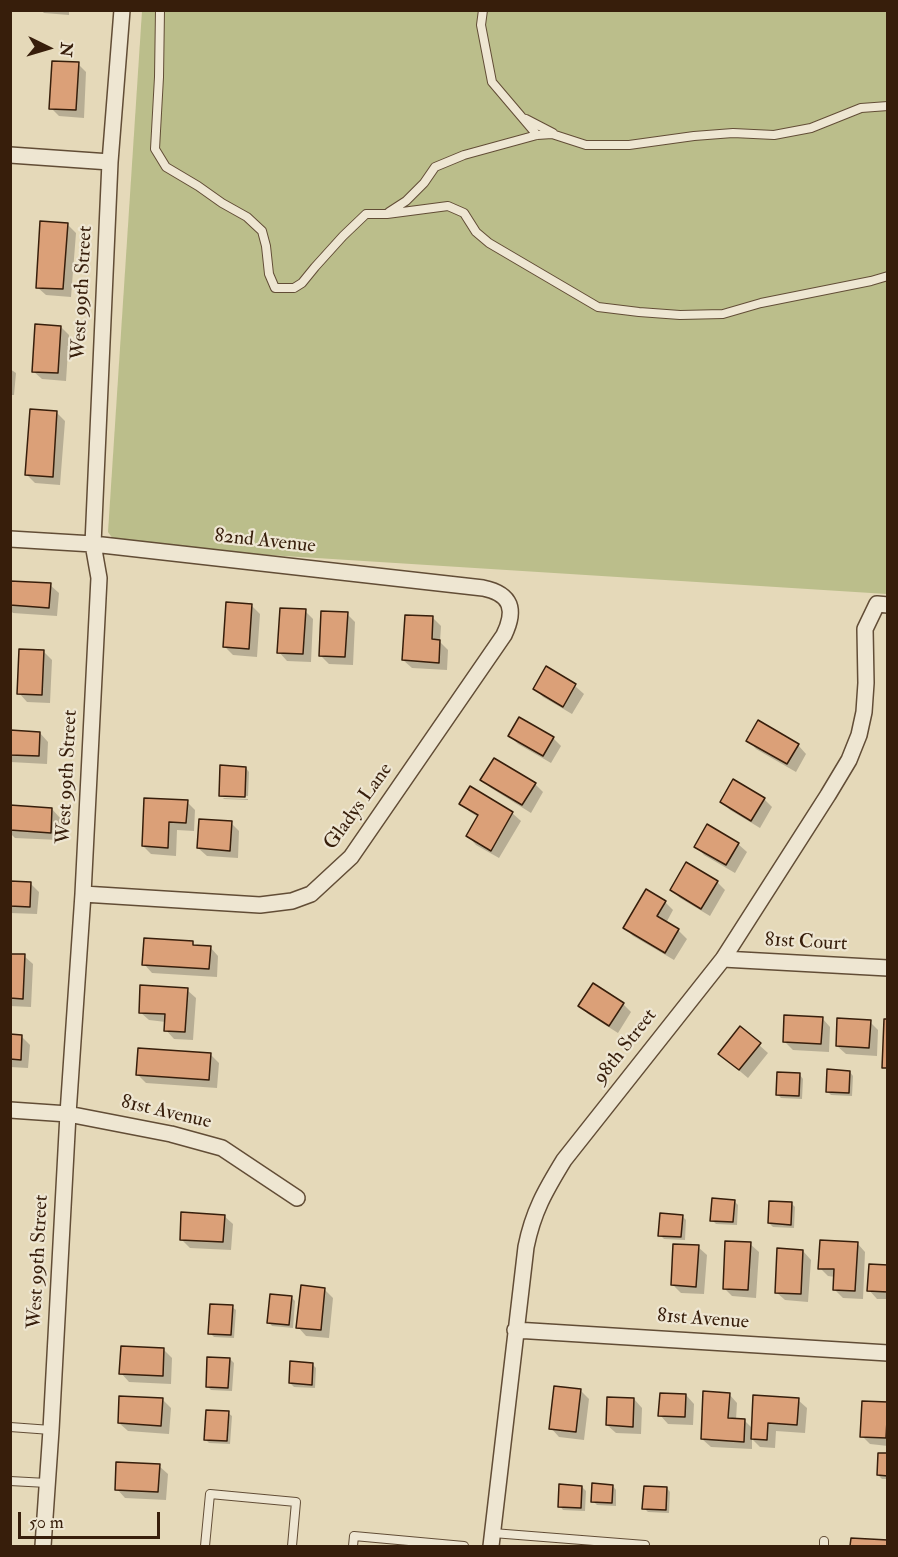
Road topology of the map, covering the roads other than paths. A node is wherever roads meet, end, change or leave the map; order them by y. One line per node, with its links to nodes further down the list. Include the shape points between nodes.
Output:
1 (122, 10): 9 (street, West 99th Street)
2 (160, 10): 10 (lane, via 155,149 166,167 247,217 262,231 274,288 294,288 302,283 366,214)
3 (483, 10): 5 (lane, via 481,25 492,82)
4 (888, 106): 7 (lane, via 861,108 811,128 774,135 733,133 629,145 586,145)
5 (521, 116): 6 (lane); 7 (lane)
6 (537, 135): 7 (lane); 10 (lane, via 435,167 406,201)
7 (556, 135)
8 (10, 155): 9 (street)
9 (110, 162): 13 (street, West 99th Street)
10 (387, 214): 11 (lane, via 448,206 456,209 489,243 598,307 723,315)
11 (888, 276)
12 (10, 539): 13 (street, 82nd Avenue)
13 (93, 544): 14 (street, 82nd Avenue, via 483,588 503,595); 16 (street, West 99th Street, via 99,578)
14 (509, 603): 16 (street, Gladys Lane, via 511,615 504,635 351,857 311,894 292,902 260,905)
15 (882, 605): 17 (street, 98th Street, via 866,629 864,712 849,760)
16 (83, 894): 20 (street, West 99th Street)
17 (723, 959): 18 (street, 81st Court); 22 (street, 98th Street, via 564,1160 544,1192 528,1237)
18 (888, 968)
19 (10, 1110): 20 (street, 81st Avenue)
20 (68, 1114): 21 (street, 81st Avenue, via 222,1148); 25 (street, West 99th Street)
21 (297, 1198)
22 (515, 1330): 23 (street, 81st Avenue); 28 (street, 98th Street)
23 (888, 1353)
24 (10, 1427): 25 (lane)
25 (51, 1430): 27 (street, West 99th Street)
26 (10, 1481): 27 (lane)
27 (47, 1483): 29 (street, West 99th Street)
28 (492, 1540): 34 (lane)
29 (43, 1546)
30 (205, 1546): 31 (lane, via 210,1494 296,1502)
31 (292, 1546)
32 (353, 1546): 33 (lane, via 354,1536)
33 (464, 1546)
34 (645, 1546)

